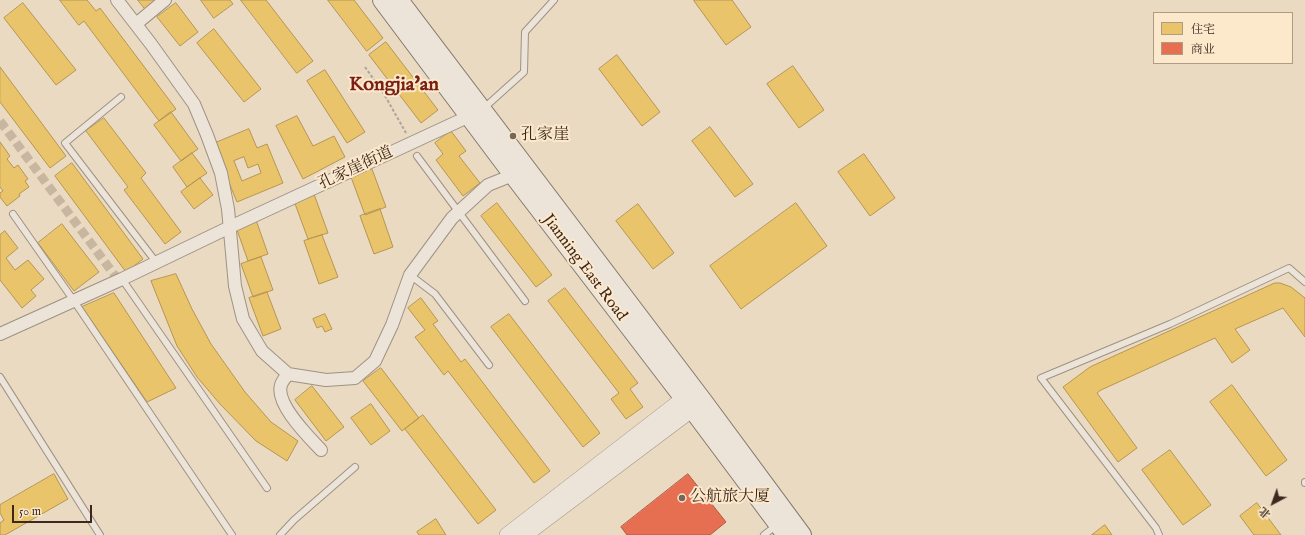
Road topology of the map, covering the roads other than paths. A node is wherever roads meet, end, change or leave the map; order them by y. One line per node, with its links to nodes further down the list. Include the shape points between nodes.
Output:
1 (117, 0): 6 (street)
2 (165, 0): 6 (street)
3 (382, 0): 8 (main road, Jianning East Road)
4 (398, 0): 8 (main road, Jianning East Road)
5 (554, 0): 8 (lane, via 525,32 524,72)
6 (136, 24): 13 (street, via 194,104 221,173)
7 (121, 97): 14 (lane, via 65,143)
8 (476, 114): 10 (main road, Jianning East Road); 13 (street, 孔家崖街道); 24 (main road, Jianning East Road)
9 (417, 156): 11 (lane)
10 (513, 175): 11 (street, via 488,185); 24 (main road, Jianning East Road)
11 (458, 212): 15 (street); 19 (lane)
12 (13, 214): 18 (lane)
13 (230, 227): 14 (street, 孔家崖街道); 22 (street, via 235,286 243,319 262,351)
14 (156, 262): 16 (street, 孔家崖街道)
15 (410, 275): 21 (lane, via 435,294); 22 (street, via 392,325 375,361 355,378 326,380)
16 (122, 279): 18 (street, 孔家崖街道); 27 (lane)
17 (1305, 282): 35 (lane, via 1289,268 1170,324 1041,378)
18 (74, 301): 20 (street, 孔家崖街道); 30 (lane)
19 (525, 301)
20 (0, 334)
21 (489, 365)
22 (288, 374): 25 (street, via 281,385 281,400 299,426)
23 (0, 377): 29 (lane)
24 (693, 400): 28 (main road, Jianning East Road); 32 (street); 33 (street); 34 (main road, Jianning East Road)
25 (321, 450)
26 (355, 467): 31 (lane)
27 (267, 488)
28 (776, 532)
29 (100, 535)
30 (232, 535)
31 (280, 535)
32 (507, 535)
33 (525, 535)
34 (802, 535)
35 (1159, 535)

